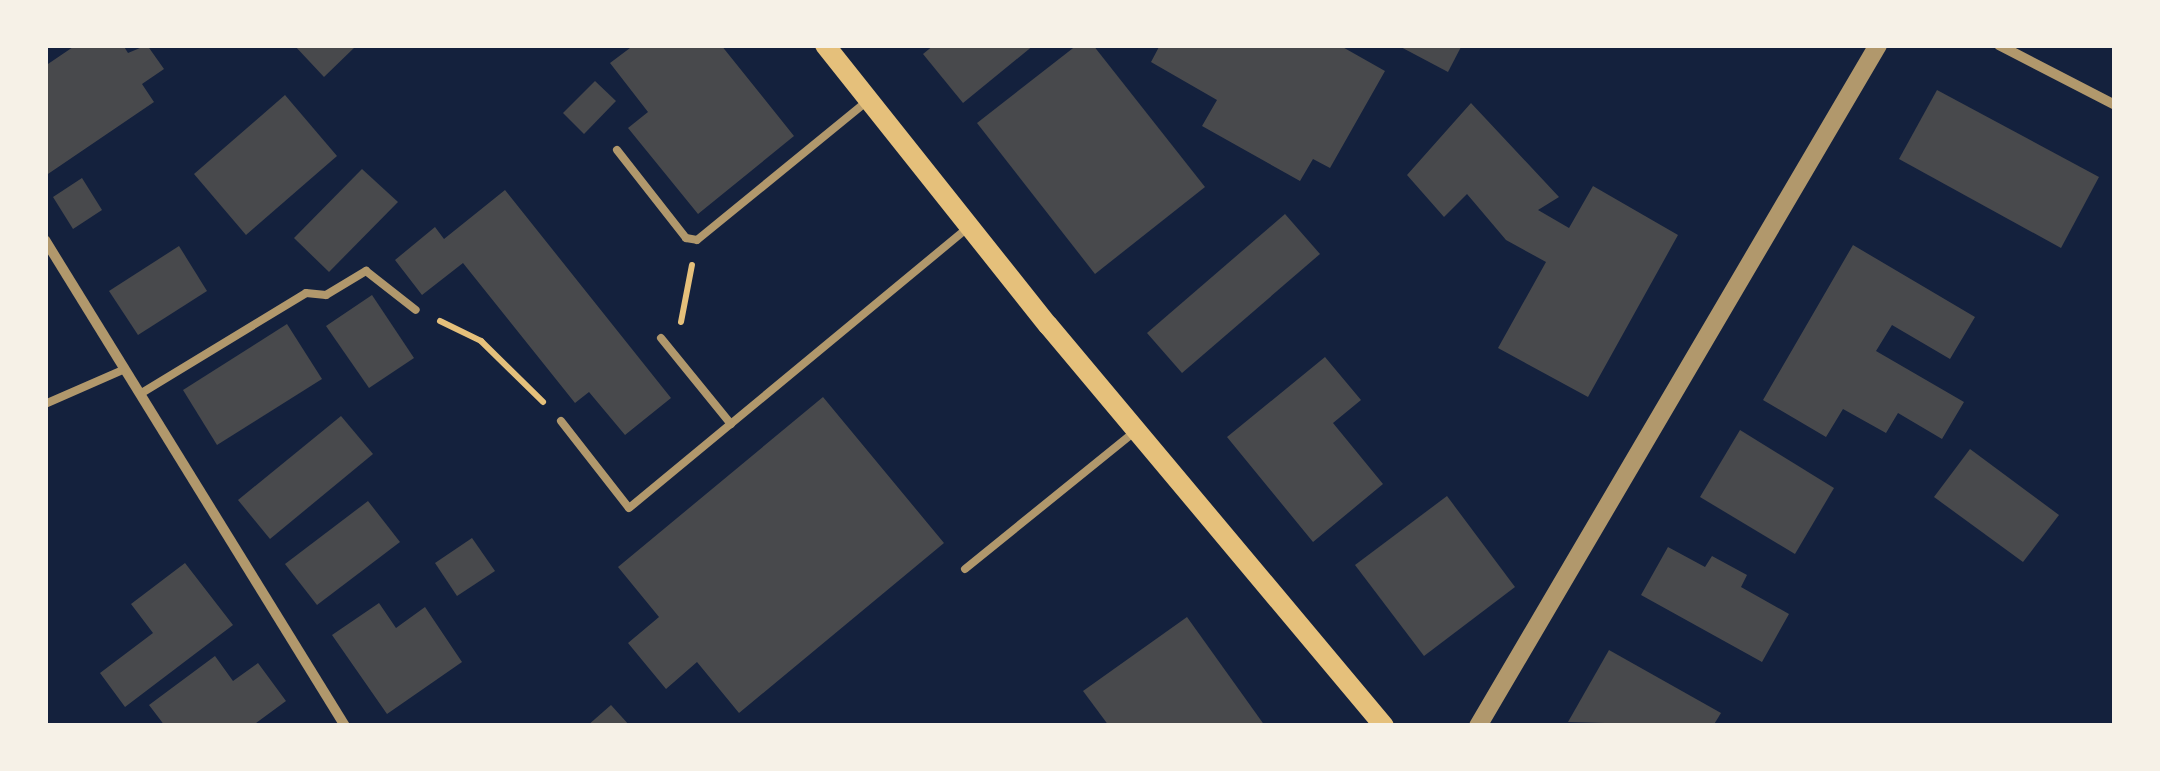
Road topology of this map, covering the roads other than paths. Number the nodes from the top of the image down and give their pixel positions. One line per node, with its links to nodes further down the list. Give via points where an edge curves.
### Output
1 (826, 45): 4 (main road)
2 (1878, 45): 20 (street)
3 (1999, 45): 5 (street)
4 (869, 99): 6 (lane, via 697,240 686,238); 7 (main road)
5 (2115, 105)
6 (617, 150)
7 (970, 226): 15 (lane); 16 (main road)
8 (45, 240): 11 (street)
9 (416, 310): 12 (lane, via 366,271 326,295 306,293)
10 (661, 338): 15 (lane)
11 (125, 369): 12 (street); 13 (lane)
12 (140, 394): 18 (street)
13 (45, 404)
14 (562, 421): 15 (lane, via 629,508)
15 (731, 424)
16 (1137, 430): 17 (lane); 19 (main road)
17 (964, 570)
18 (345, 726)
19 (1384, 726)
20 (1478, 726)

